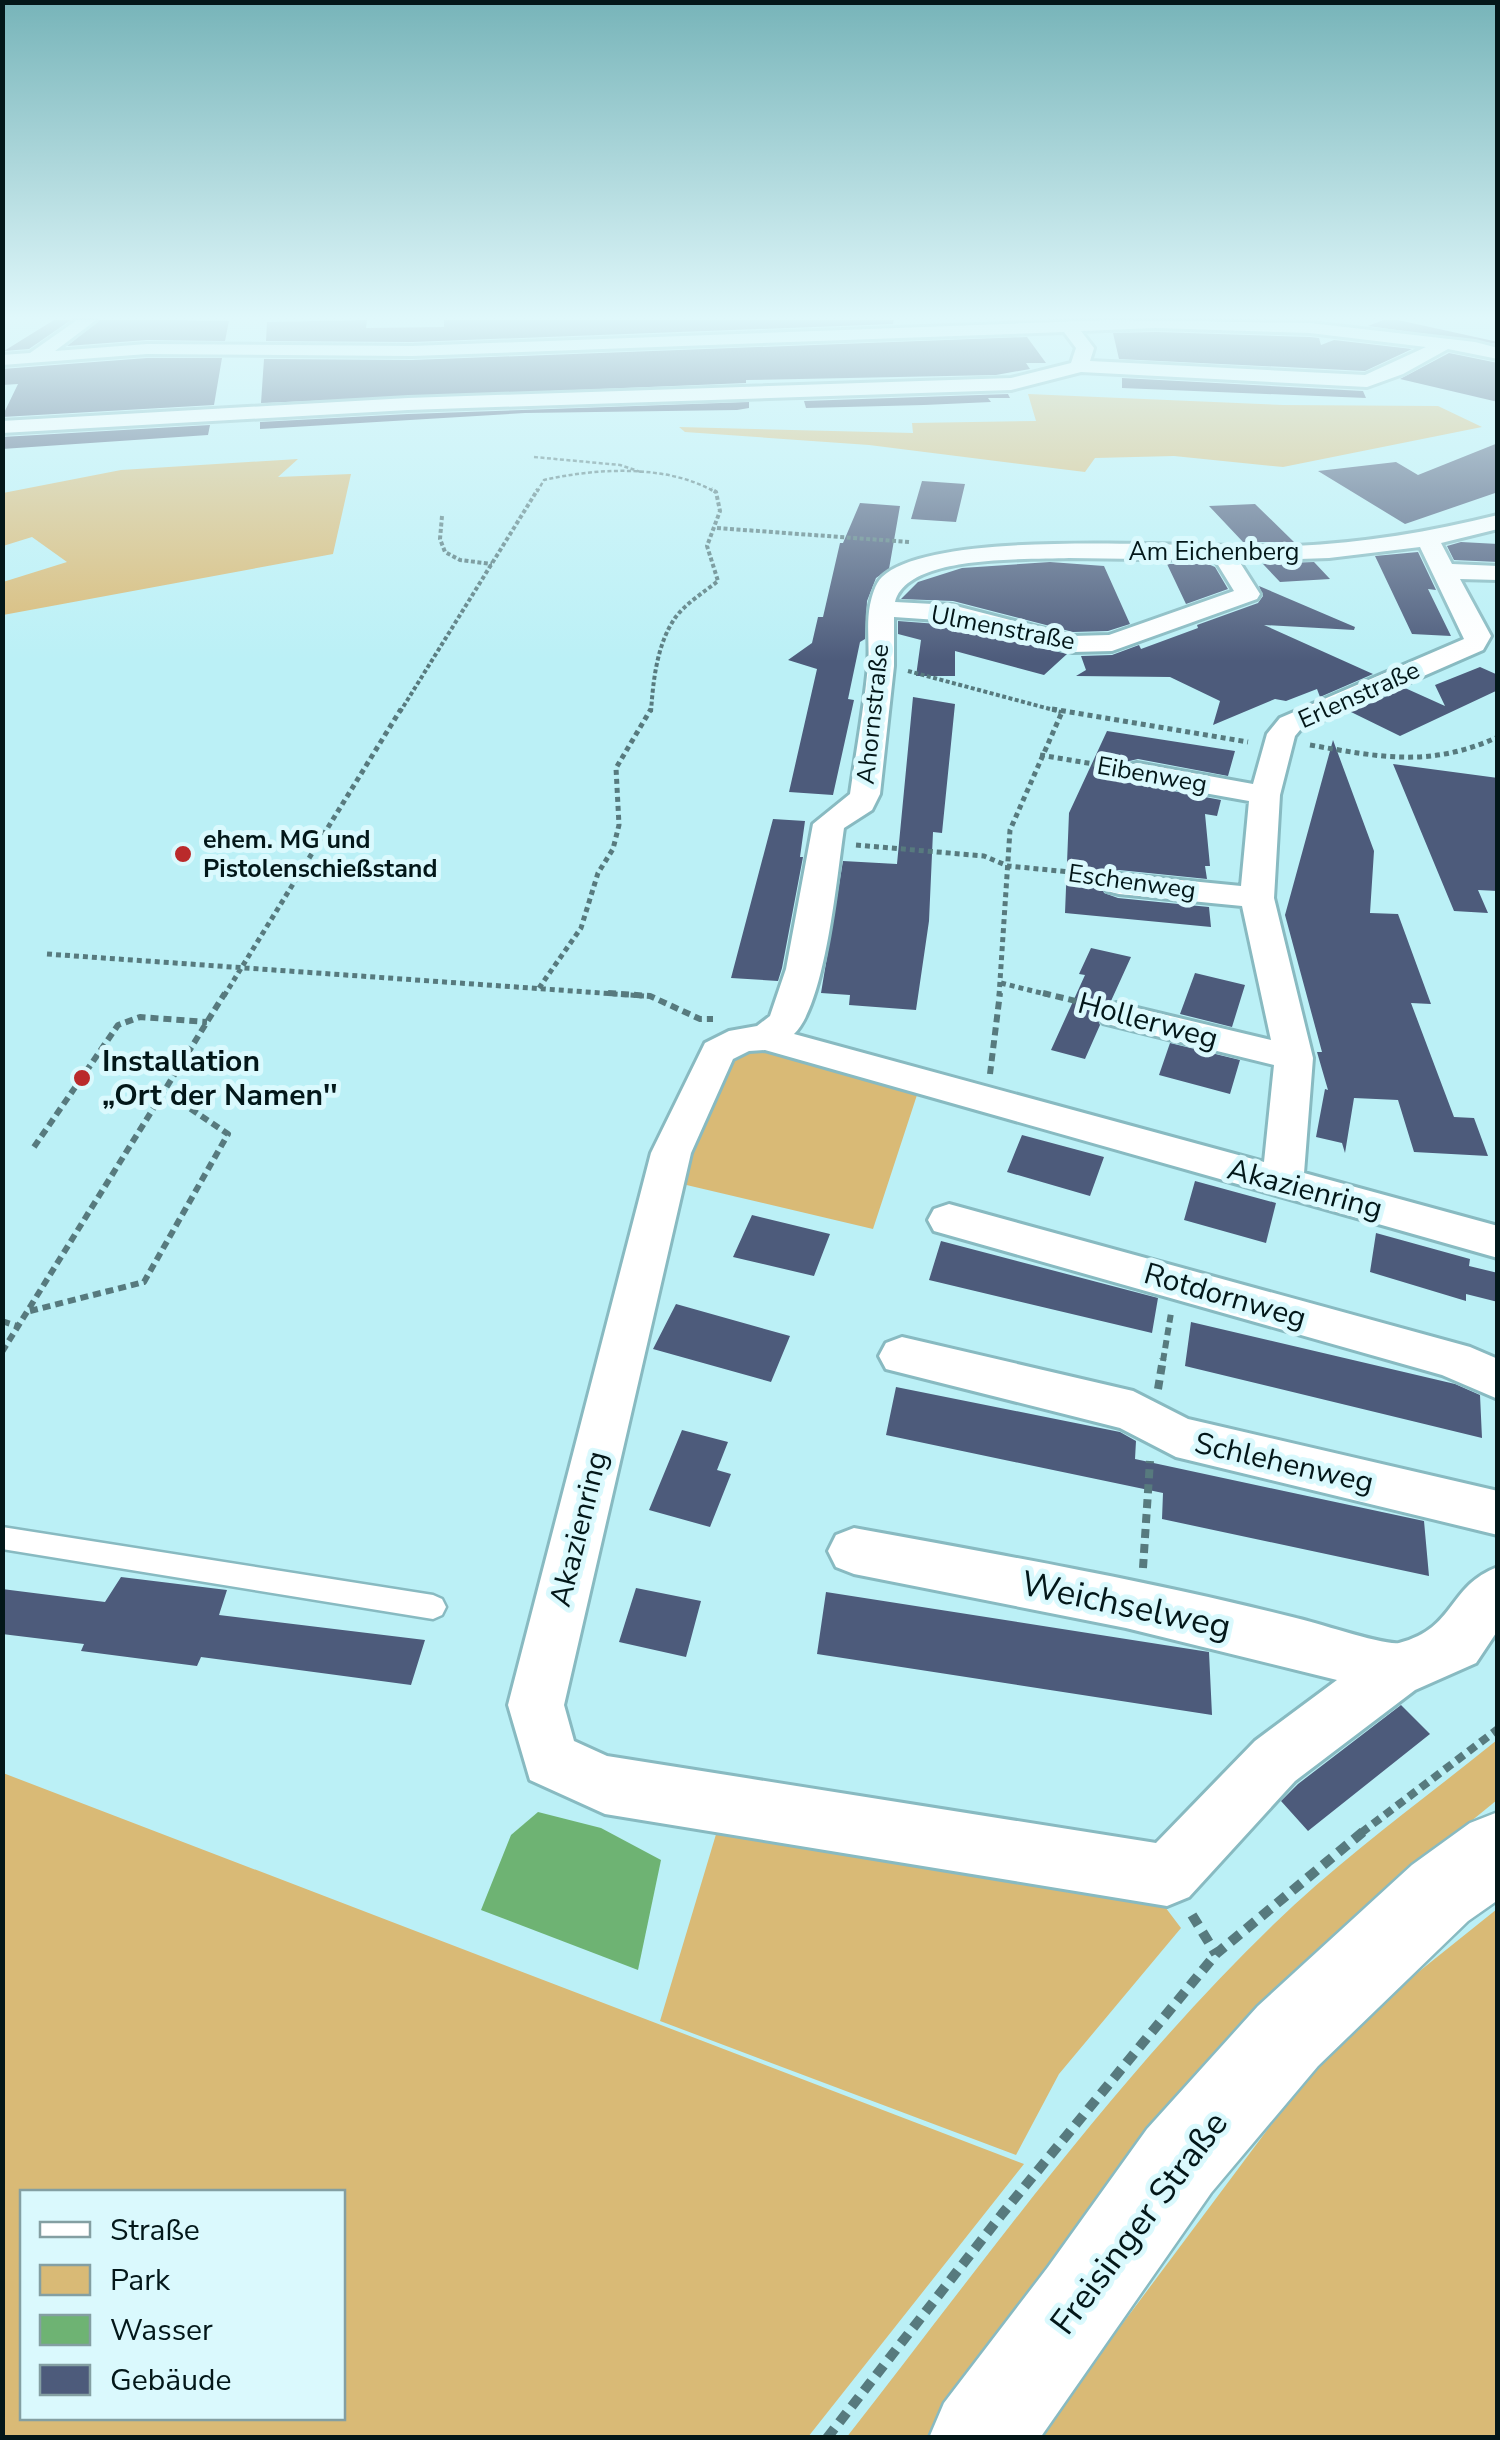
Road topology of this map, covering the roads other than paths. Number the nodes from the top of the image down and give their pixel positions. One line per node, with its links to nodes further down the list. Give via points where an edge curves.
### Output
1 (1498, 522): 2 (street, Am Eichenberg)
2 (1426, 539): 3 (street, Am Eichenberg); 5 (street, Erlenstraße)
3 (1223, 555): 4 (street, Am Eichenberg, via 974,554); 7 (street, Ulmenstraße, via 1248,594 1112,643 1073,644 952,613)
4 (928, 562): 7 (street, Ahornstraße, via 890,582)
5 (1444, 570): 6 (street); 8 (street, Erlenstraße)
6 (1498, 573)
7 (884, 609): 14 (street, Ahornstraße, via 865,794 830,824 804,969 786,1021)
8 (1486, 645): 10 (street, Erlenstraße, via 1290,724)
9 (1137, 772): 10 (street, Eibenweg)
10 (1265, 794): 12 (street, Erlenstraße)
11 (1119, 884): 12 (street, Eschenweg)
12 (1256, 898): 15 (street, Erlenstraße)
13 (1116, 1015): 15 (street, Hollerweg)
14 (766, 1038): 16 (street, Akazienring); 26 (street, Akazienring, via 742,1038 718,1052 672,1152 536,1706 550,1760 605,1785 1167,1875 1276,1760)
15 (1294, 1058): 16 (street, Erlenstraße)
16 (1282, 1184): 18 (street, Akazienring)
17 (949, 1220): 20 (street, Rotdornweg, via 1454,1360)
18 (1498, 1242)
19 (902, 1356): 21 (street, Schlehenweg, via 1133,1412 1176,1437)
20 (1498, 1380)
21 (1498, 1514)
22 (2, 1538): 25 (lane)
23 (854, 1551): 26 (street, Weichselweg, via 1140,1606)
24 (1498, 1592): 26 (street, Akazienring, via 1457,1645)
25 (433, 1607)
26 (1395, 1670)
27 (1468, 1872): 28 (main road, Freisinger Straße, via 1288,2036 1178,2161)
28 (979, 2438)

